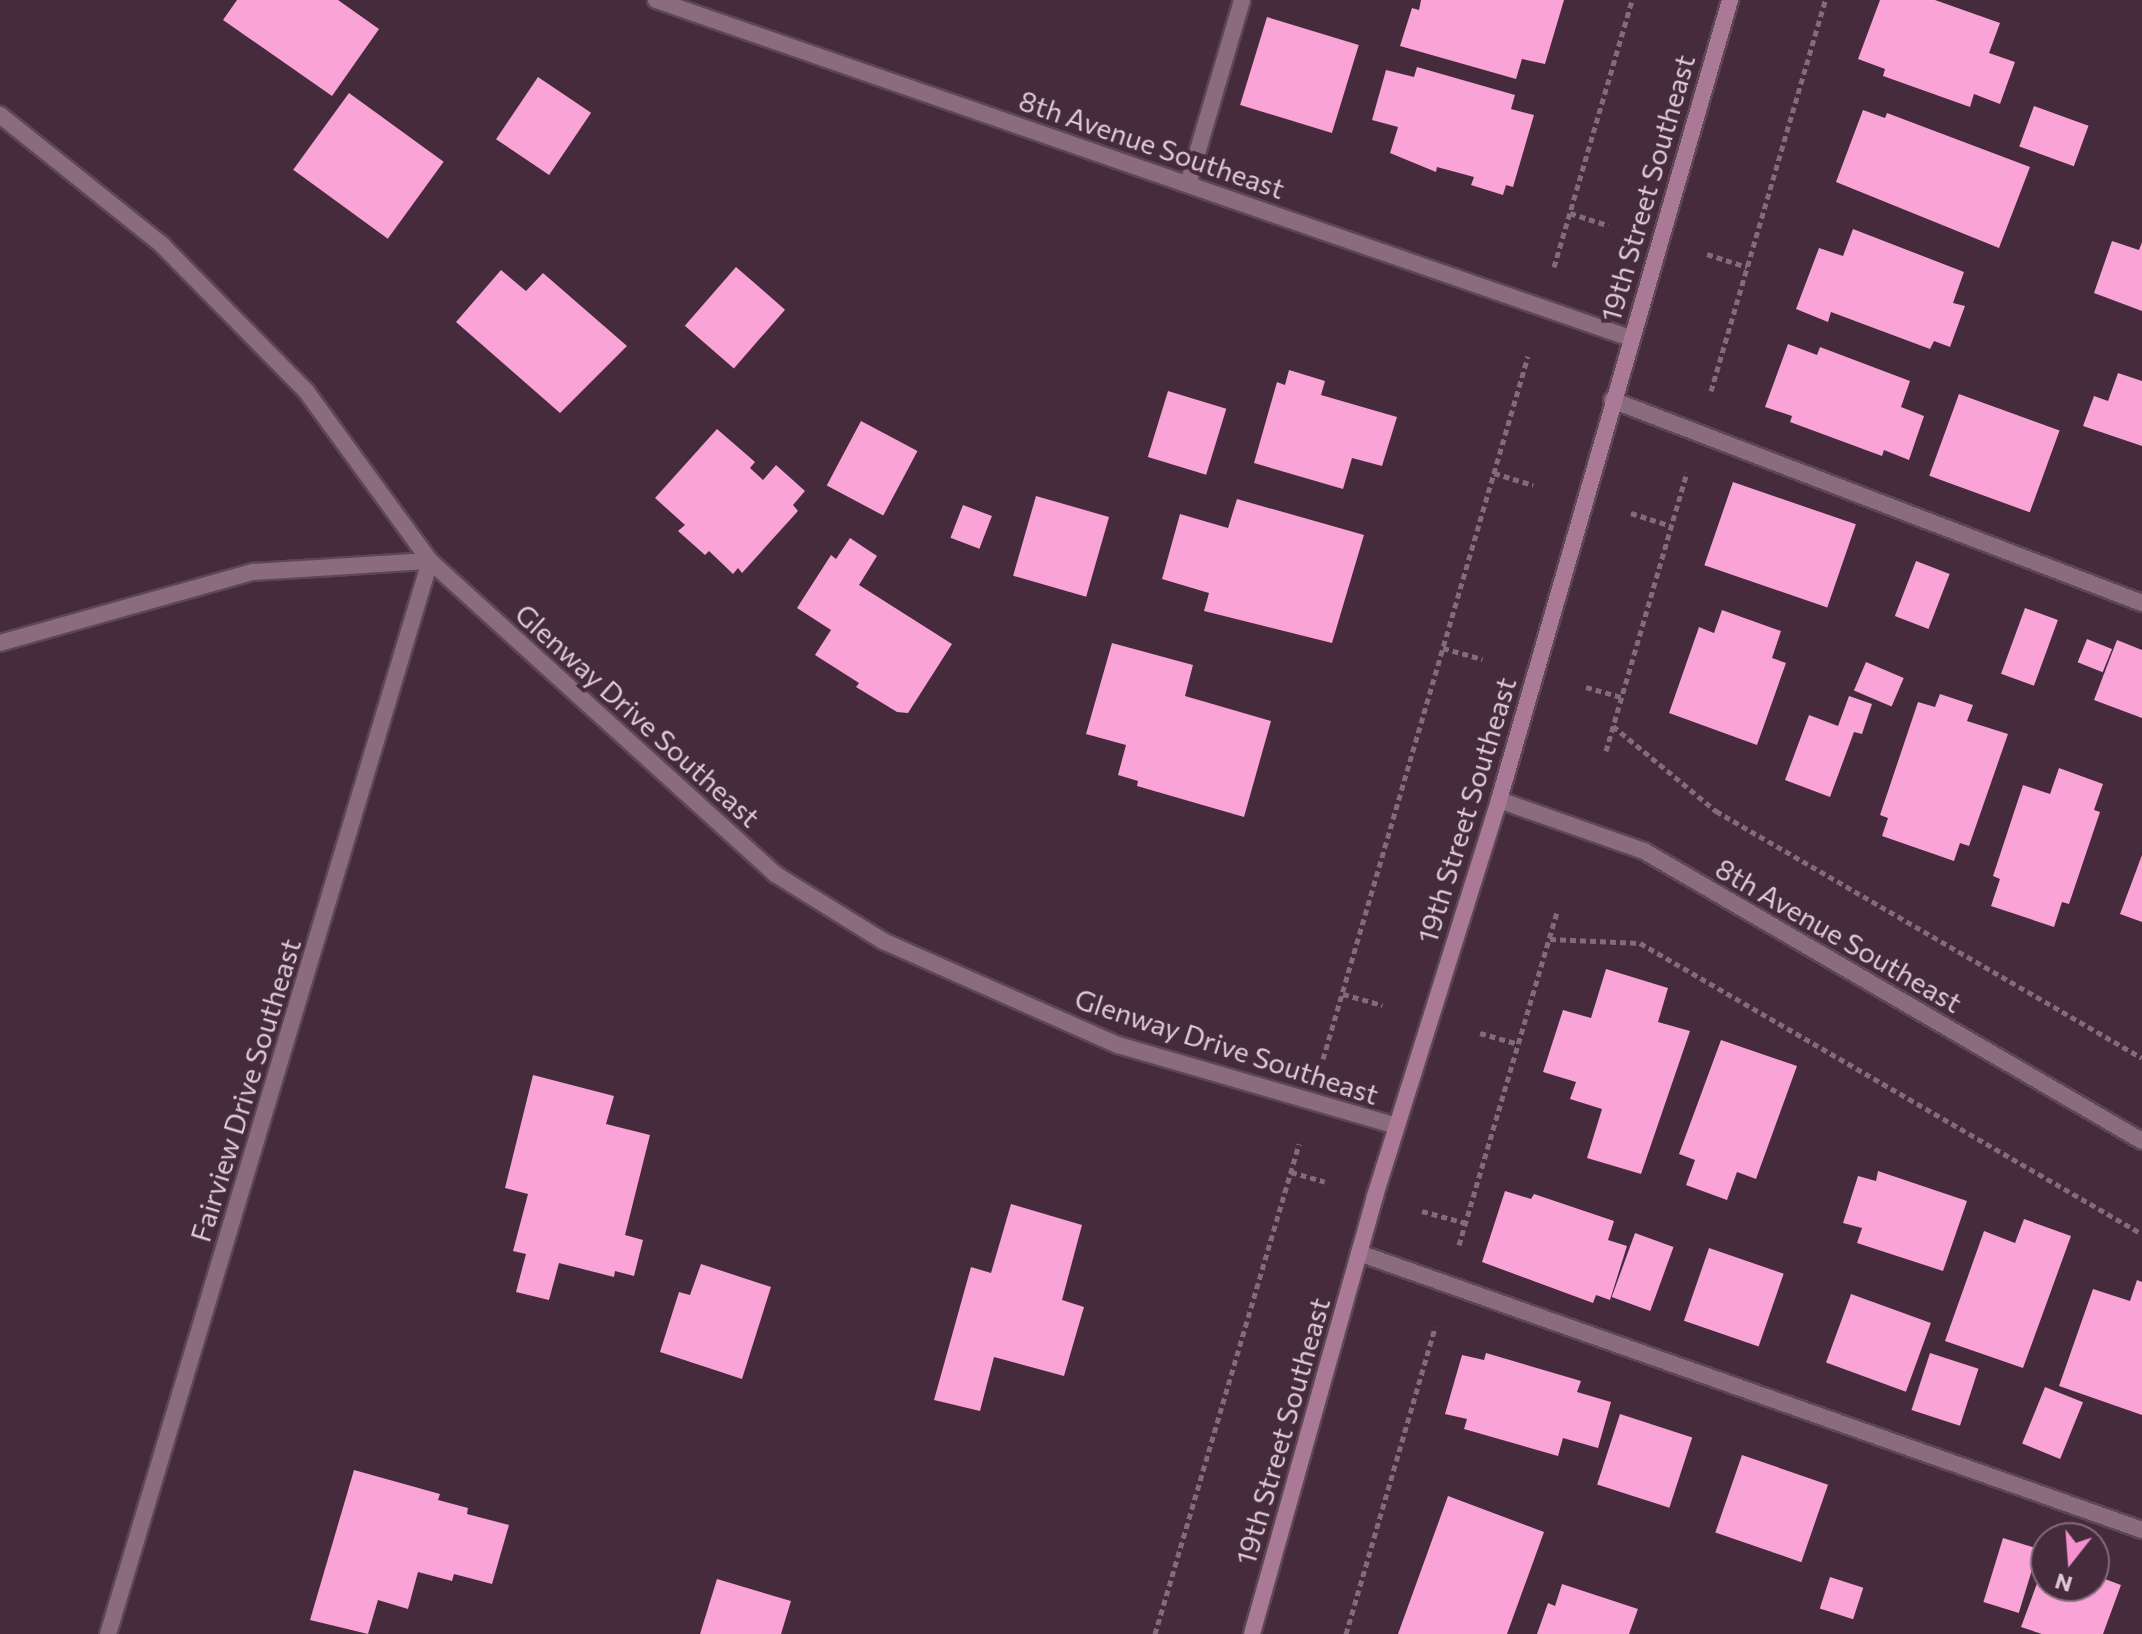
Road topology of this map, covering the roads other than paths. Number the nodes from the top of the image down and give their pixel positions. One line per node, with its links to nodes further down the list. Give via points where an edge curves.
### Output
1 (656, 0): 5 (street, 8th Avenue Southeast)
2 (1242, 0): 5 (street)
3 (1730, 0): 6 (main road, 19th Street Southeast)
4 (0, 115): 8 (street, Glenway Drive Southeast, via 162,245 306,391)
5 (1188, 184): 6 (street, 8th Avenue Southeast)
6 (1630, 338): 7 (main road, 19th Street Southeast)
7 (1612, 400): 9 (street); 11 (main road, 19th Street Southeast)
8 (430, 561): 10 (street, via 253,572); 12 (street, Glenway Drive Southeast, via 775,874 883,941 1118,1045); 16 (street, Fairview Drive Southeast)
9 (2142, 603)
10 (0, 643)
11 (1499, 800): 12 (main road, 19th Street Southeast); 13 (street, 8th Avenue Southeast, via 1644,851)
12 (1396, 1126): 14 (main road, 19th Street Southeast)
13 (2142, 1141)
14 (1359, 1253): 15 (street); 17 (main road, 19th Street Southeast)
15 (2142, 1530)
16 (108, 1634)
17 (1252, 1634)

